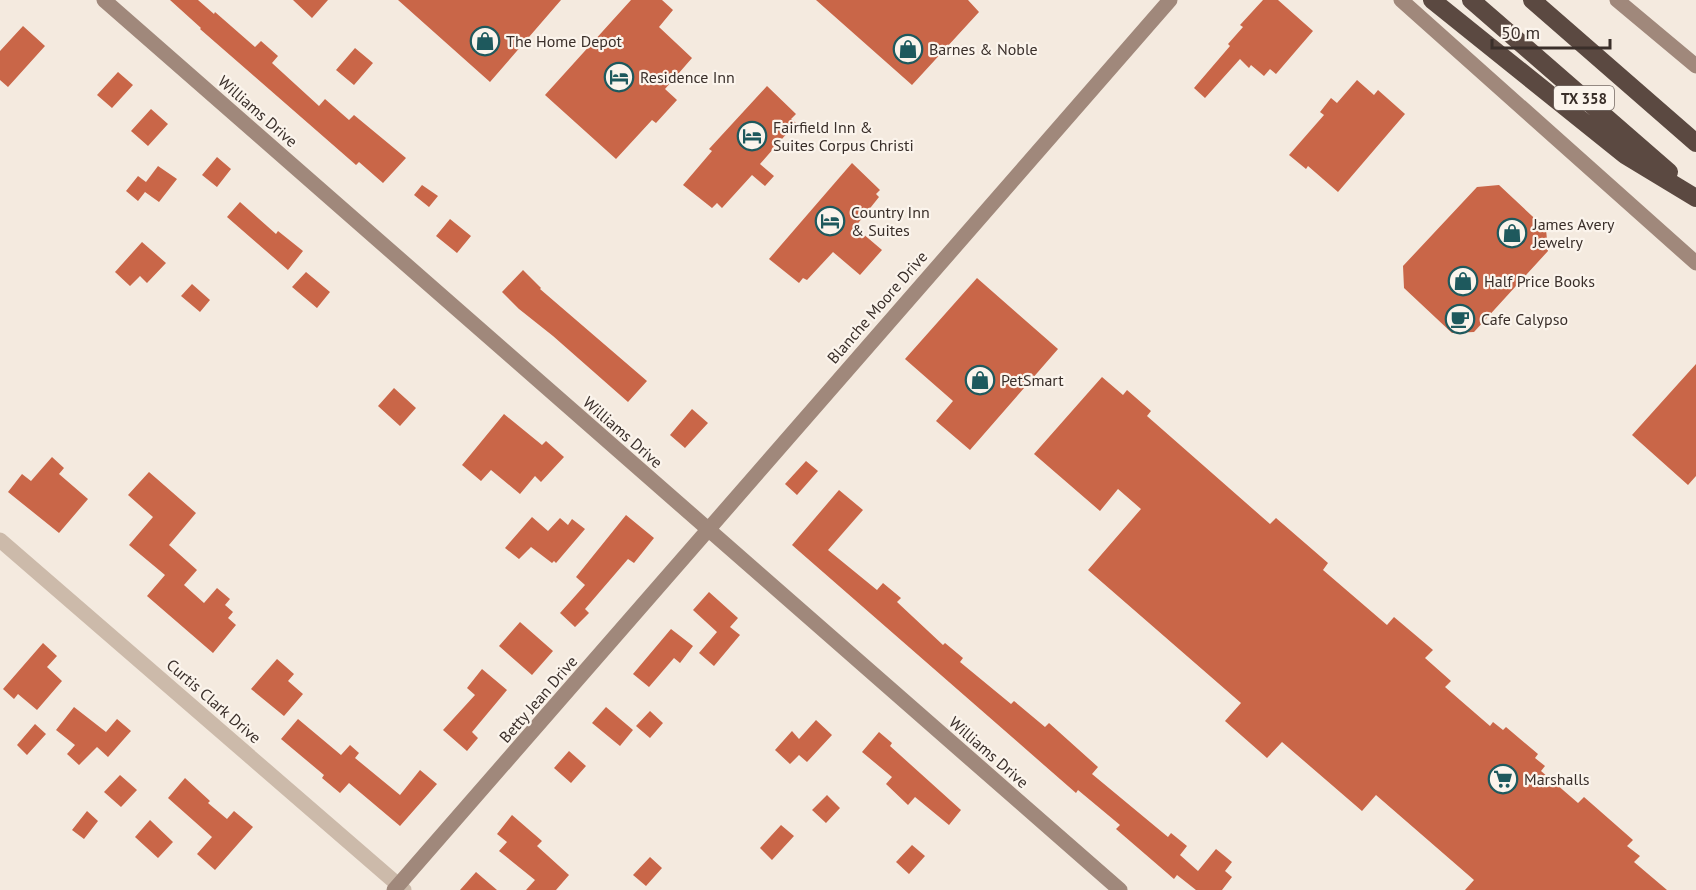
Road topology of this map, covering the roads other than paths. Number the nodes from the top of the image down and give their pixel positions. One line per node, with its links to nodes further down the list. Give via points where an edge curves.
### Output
1 (104, 0): 12 (street, Williams Drive)
2 (1170, 0): 12 (street, Blanche Moore Drive)
3 (1401, 0): 11 (street)
4 (1431, 0): 10 (highway, via 1625,155)
5 (1472, 0): 10 (highway, TX 358)
6 (1532, 0): 9 (highway, TX 358)
7 (1617, 0): 8 (street)
8 (1696, 66)
9 (1696, 143)
10 (1696, 196)
11 (1696, 263)
12 (708, 531): 14 (street, Betty Jean Drive); 15 (street, Williams Drive)
13 (0, 540): 14 (street, Curtis Clark Drive)
14 (399, 888)
15 (1120, 890)

